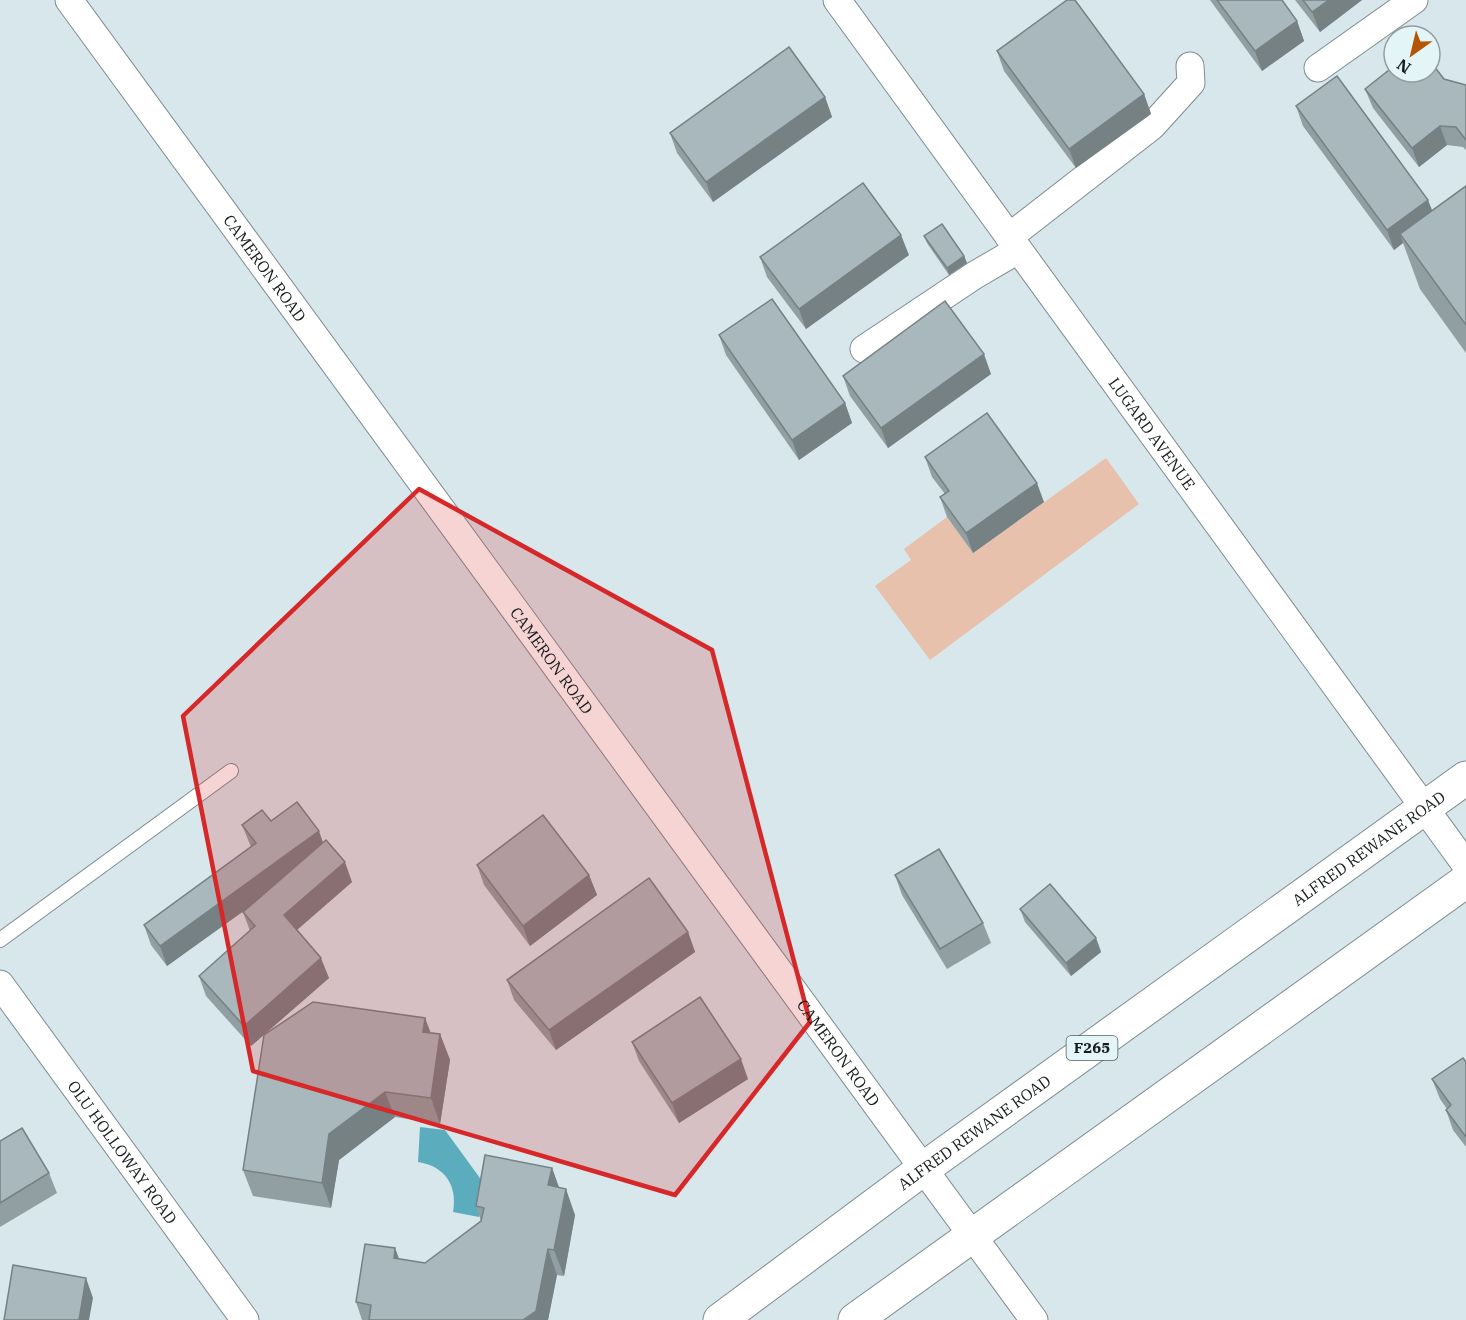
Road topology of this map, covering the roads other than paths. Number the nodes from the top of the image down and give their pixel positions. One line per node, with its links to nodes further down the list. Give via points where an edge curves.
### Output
1 (69, 0): 15 (street, CAMERON ROAD)
2 (837, 0): 6 (street, LUGARD AVENUE)
3 (1414, 0): 5 (street)
4 (1190, 66): 6 (street, via 1191,83 1152,126)
5 (1318, 68)
6 (1013, 244): 7 (street, via 975,275); 10 (street, LUGARD AVENUE)
7 (864, 349)
8 (231, 771): 13 (lane)
9 (1466, 778): 10 (main road, ALFRED REWANE ROAD / F265)
10 (1424, 809): 11 (street, LUGARD AVENUE); 15 (main road, ALFRED REWANE ROAD / F265)
11 (1466, 865)
12 (1466, 881): 16 (main road)
13 (0, 940)
14 (0, 984): 17 (street, OLU HOLLOWAY ROAD)
15 (923, 1169): 16 (street, CAMERON ROAD); 18 (main road, ALFRED REWANE ROAD / F265)
16 (974, 1235): 19 (main road); 20 (street, CAMERON ROAD)
17 (245, 1320)
18 (720, 1320)
19 (855, 1320)
20 (1034, 1320)

